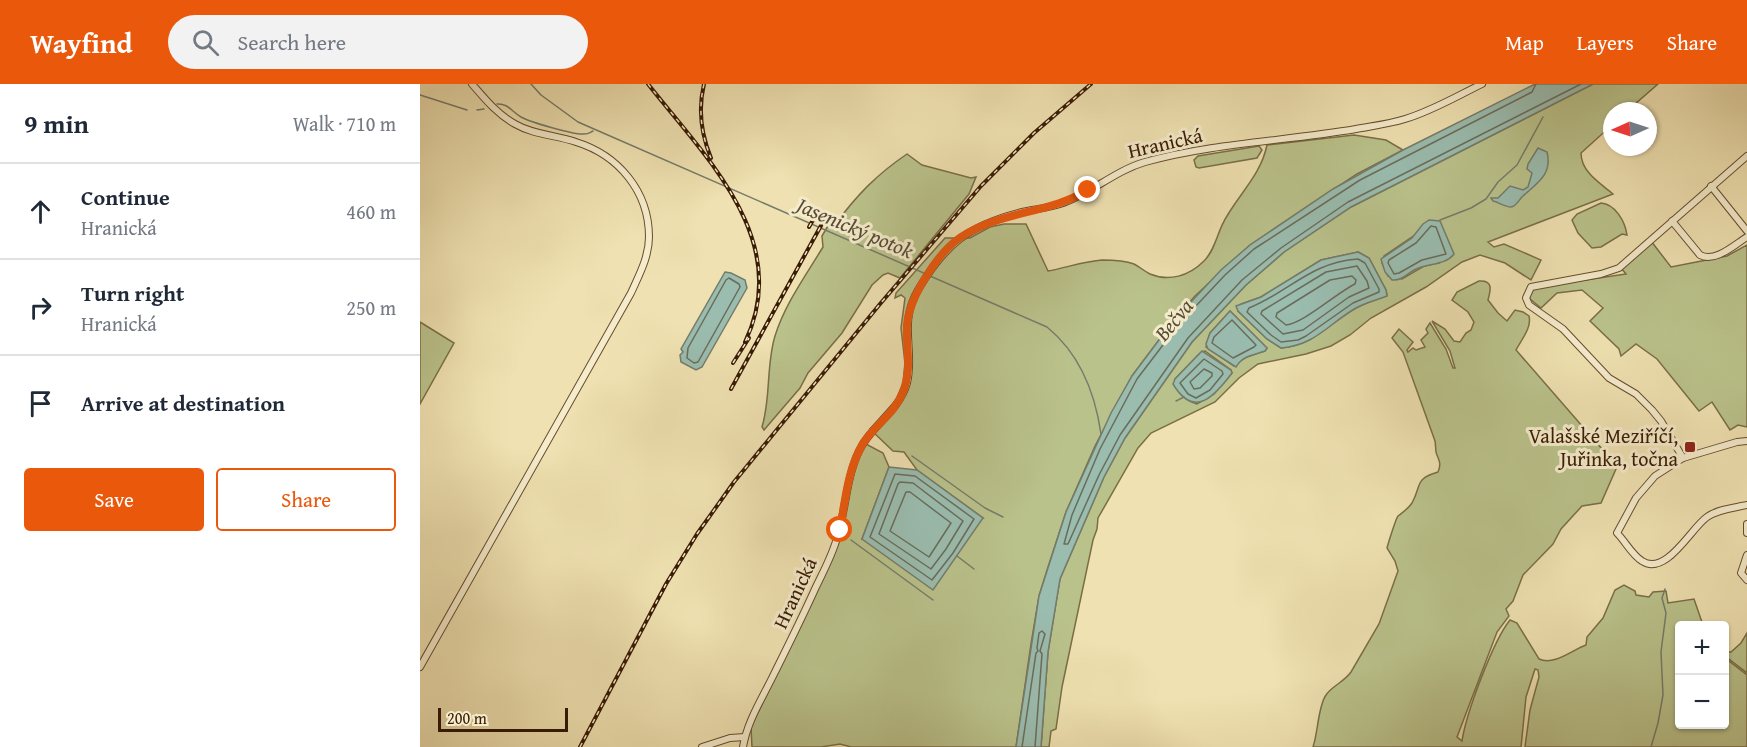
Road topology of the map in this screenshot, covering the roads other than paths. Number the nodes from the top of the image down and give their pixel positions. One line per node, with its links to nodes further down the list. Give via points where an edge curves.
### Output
1 (472, 84): 15 (street, via 490,107 516,125 607,155 640,193 649,238 631,293)
2 (1482, 84): 16 (street, Hranická, via 1405,119 1221,147 1133,166 1066,202 1010,215 969,232 948,248 913,300 904,391 896,407 859,450 833,551)
3 (1747, 156): 4 (street)
4 (1711, 186): 5 (street); 6 (street)
5 (1672, 221): 7 (street, via 1705,258); 9 (street, via 1619,268 1531,287 1526,298 1529,305 1563,329 1609,378 1636,394 1652,410)
6 (1747, 231)
7 (1747, 237)
8 (1747, 441): 9 (street)
9 (1683, 458): 10 (street, via 1655,476 1636,498 1617,533 1641,561 1656,563 1670,557 1707,517)
10 (1747, 505)
11 (1747, 524): 12 (street)
12 (1747, 533)
13 (1747, 555): 14 (street, via 1741,573)
14 (1747, 580)
15 (420, 667)
16 (745, 737): 17 (street); 18 (street, Hranická)
17 (702, 747)
18 (743, 747)

